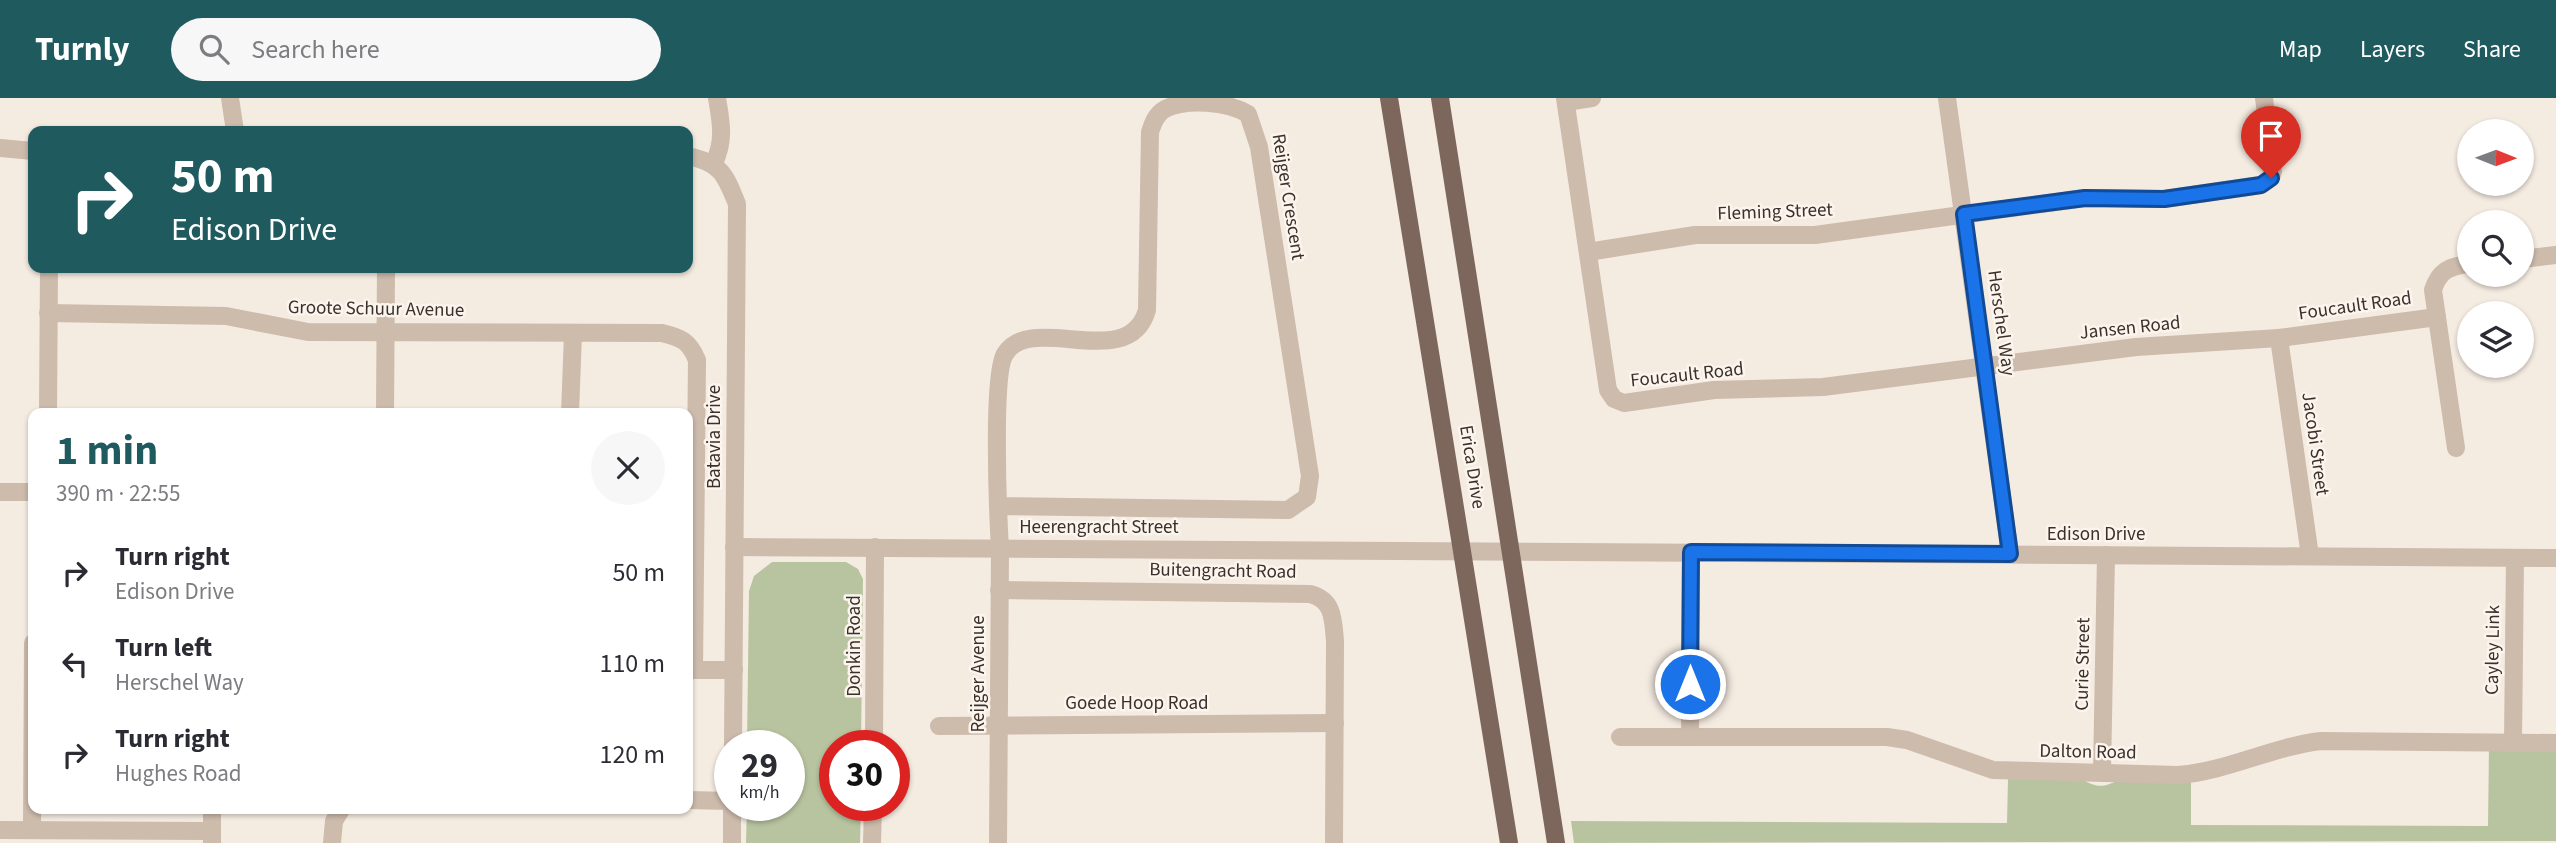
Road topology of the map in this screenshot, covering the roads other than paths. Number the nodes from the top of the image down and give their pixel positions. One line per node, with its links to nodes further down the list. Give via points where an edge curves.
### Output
1 (230, 98): 9 (street)
2 (717, 98): 13 (street, via 723,134)
3 (1389, 98): 38 (main road, Erica Drive)
4 (1440, 98): 39 (main road, Erica Drive)
5 (1592, 98): 8 (street)
6 (1947, 98): 14 (street, Herschel Way)
7 (2264, 98): 14 (street, Fleming Street, via 2273,170 2261,185 2164,199 2085,198)
8 (1565, 100): 15 (street, Foucault Road)
9 (234, 126)
10 (0, 148): 11 (street)
11 (28, 150)
12 (693, 157): 13 (street)
13 (714, 163): 35 (street, Batavia Drive, via 728,180 737,204)
14 (1964, 214): 15 (street, Fleming Street, via 1815,235 1695,235); 27 (street, Herschel Way)
15 (1588, 252): 27 (street, Foucault Road, via 1608,390 1619,401 1714,390 1823,387)
16 (2556, 255): 17 (street)
17 (2534, 258)
18 (2457, 267): 22 (street, via 2437,277 2433,290)
19 (49, 273): 21 (street)
20 (386, 273): 23 (street)
21 (48, 313): 23 (street, Groote Schuur Avenue, via 226,316 287,330); 28 (street)
22 (2437, 317): 26 (street, Foucault Road); 31 (street)
23 (386, 330): 25 (street, Groote Schuur Avenue); 29 (street)
24 (662, 333): 25 (street, Groote Schuur Avenue); 46 (street, Batavia Drive, via 691,345 697,360)
25 (572, 334): 30 (street)
26 (2279, 338): 27 (street, Jansen Road, via 2136,347); 43 (street, Jacobi Street)
27 (1986, 366): 41 (street, Herschel Way)
28 (48, 408)
29 (385, 408)
30 (570, 408)
31 (2456, 448)
32 (0, 492): 33 (street)
33 (28, 492)
34 (998, 506): 34 (street, Reijger Crescent, via 1288,510 1307,497 1310,476 1259,147 1248,114 1222,104 1180,104 1155,118 1150,132 1145,318 1134,332 1117,339 1024,340 1008,350 1000,370); 37 (street, Reijger Avenue)
35 (734, 547): 36 (street, Heerengracht Street); 49 (street, Batavia Drive)
36 (875, 547): 37 (street, Heerengracht Street); 54 (street, Donkin Road)
37 (1000, 548): 38 (street, Heerengracht Street); 47 (street, Reijger Avenue)
38 (1465, 551): 39 (street, Heerengracht Street); 76 (main road, Erica Drive)
39 (1509, 551): 40 (street, Edison Drive); 77 (main road, Erica Drive)
40 (1691, 552): 41 (street, Edison Drive); 56 (street)
41 (2010, 554): 42 (street, Edison Drive)
42 (2106, 555): 43 (street, Edison Drive); 59 (street, Curie Street)
43 (2310, 556): 44 (street, Edison Drive)
44 (2515, 558): 45 (street, Edison Drive); 57 (street, Cayley Link)
45 (2556, 558)
46 (693, 567)
47 (999, 590): 50 (street, Buitengracht Road, via 1317,596 1332,612); 51 (street, Reijger Avenue)
48 (693, 670): 49 (street)
49 (734, 670): 53 (street, Batavia Drive)
50 (1335, 723): 51 (street, Goede Hoop Road); 75 (street, Buitengracht Road)
51 (999, 724): 52 (street, Goede Hoop Road); 74 (street, Reijger Avenue)
52 (939, 726)
53 (733, 730)
54 (874, 730)
55 (1620, 737): 56 (street, Dalton Road)
56 (1690, 737): 59 (street, Dalton Road, via 1887,737 1993,770)
57 (2512, 742): 58 (street, Dalton Road); 59 (street, Dalton Road, via 2320,741 2287,745 2203,773)
58 (2556, 743)
59 (2102, 773)
60 (693, 800): 61 (street)
61 (714, 802)
62 (32, 814): 68 (street)
63 (212, 814): 70 (street)
64 (338, 814): 71 (street)
65 (731, 821): 72 (street)
66 (873, 821): 73 (street)
67 (0, 830): 68 (street)
68 (32, 830): 69 (street)
69 (90, 837): 70 (street)
70 (212, 837)
71 (332, 843)
72 (732, 843)
73 (872, 843)
74 (998, 843)
75 (1334, 843)
76 (1509, 843)
77 (1556, 843)

